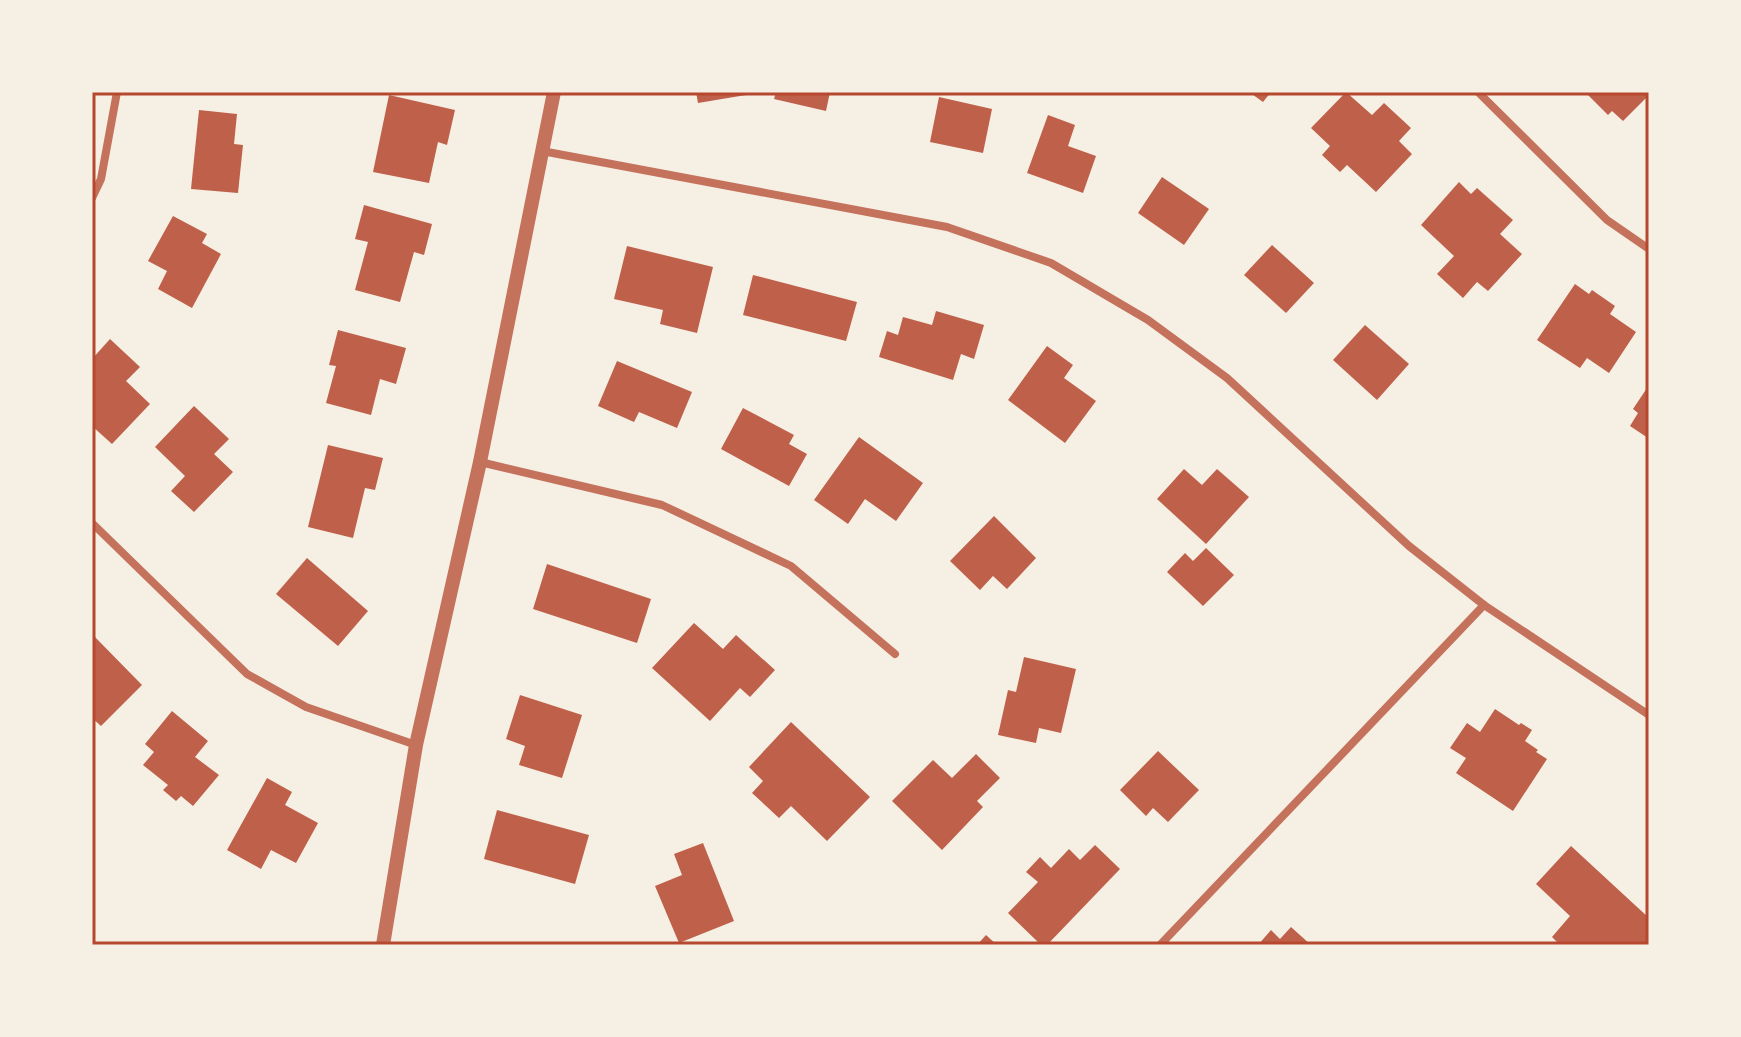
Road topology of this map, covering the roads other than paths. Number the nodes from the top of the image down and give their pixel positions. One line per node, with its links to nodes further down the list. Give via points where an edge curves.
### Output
1 (117, 92): 5 (street, via 101,179)
2 (554, 92): 4 (street)
3 (1478, 92): 6 (street, via 1607,220)
4 (542, 151): 7 (street); 9 (street, via 947,227 1051,263 1148,320 1227,378 1409,546)
5 (92, 198)
6 (1649, 249)
7 (480, 462): 10 (street, via 662,505 791,566); 12 (street)
8 (92, 523): 12 (street, via 247,674 306,707)
9 (1484, 605): 11 (street); 14 (street)
10 (895, 654)
11 (1649, 715)
12 (416, 745): 13 (street)
13 (383, 945)
14 (1160, 945)

